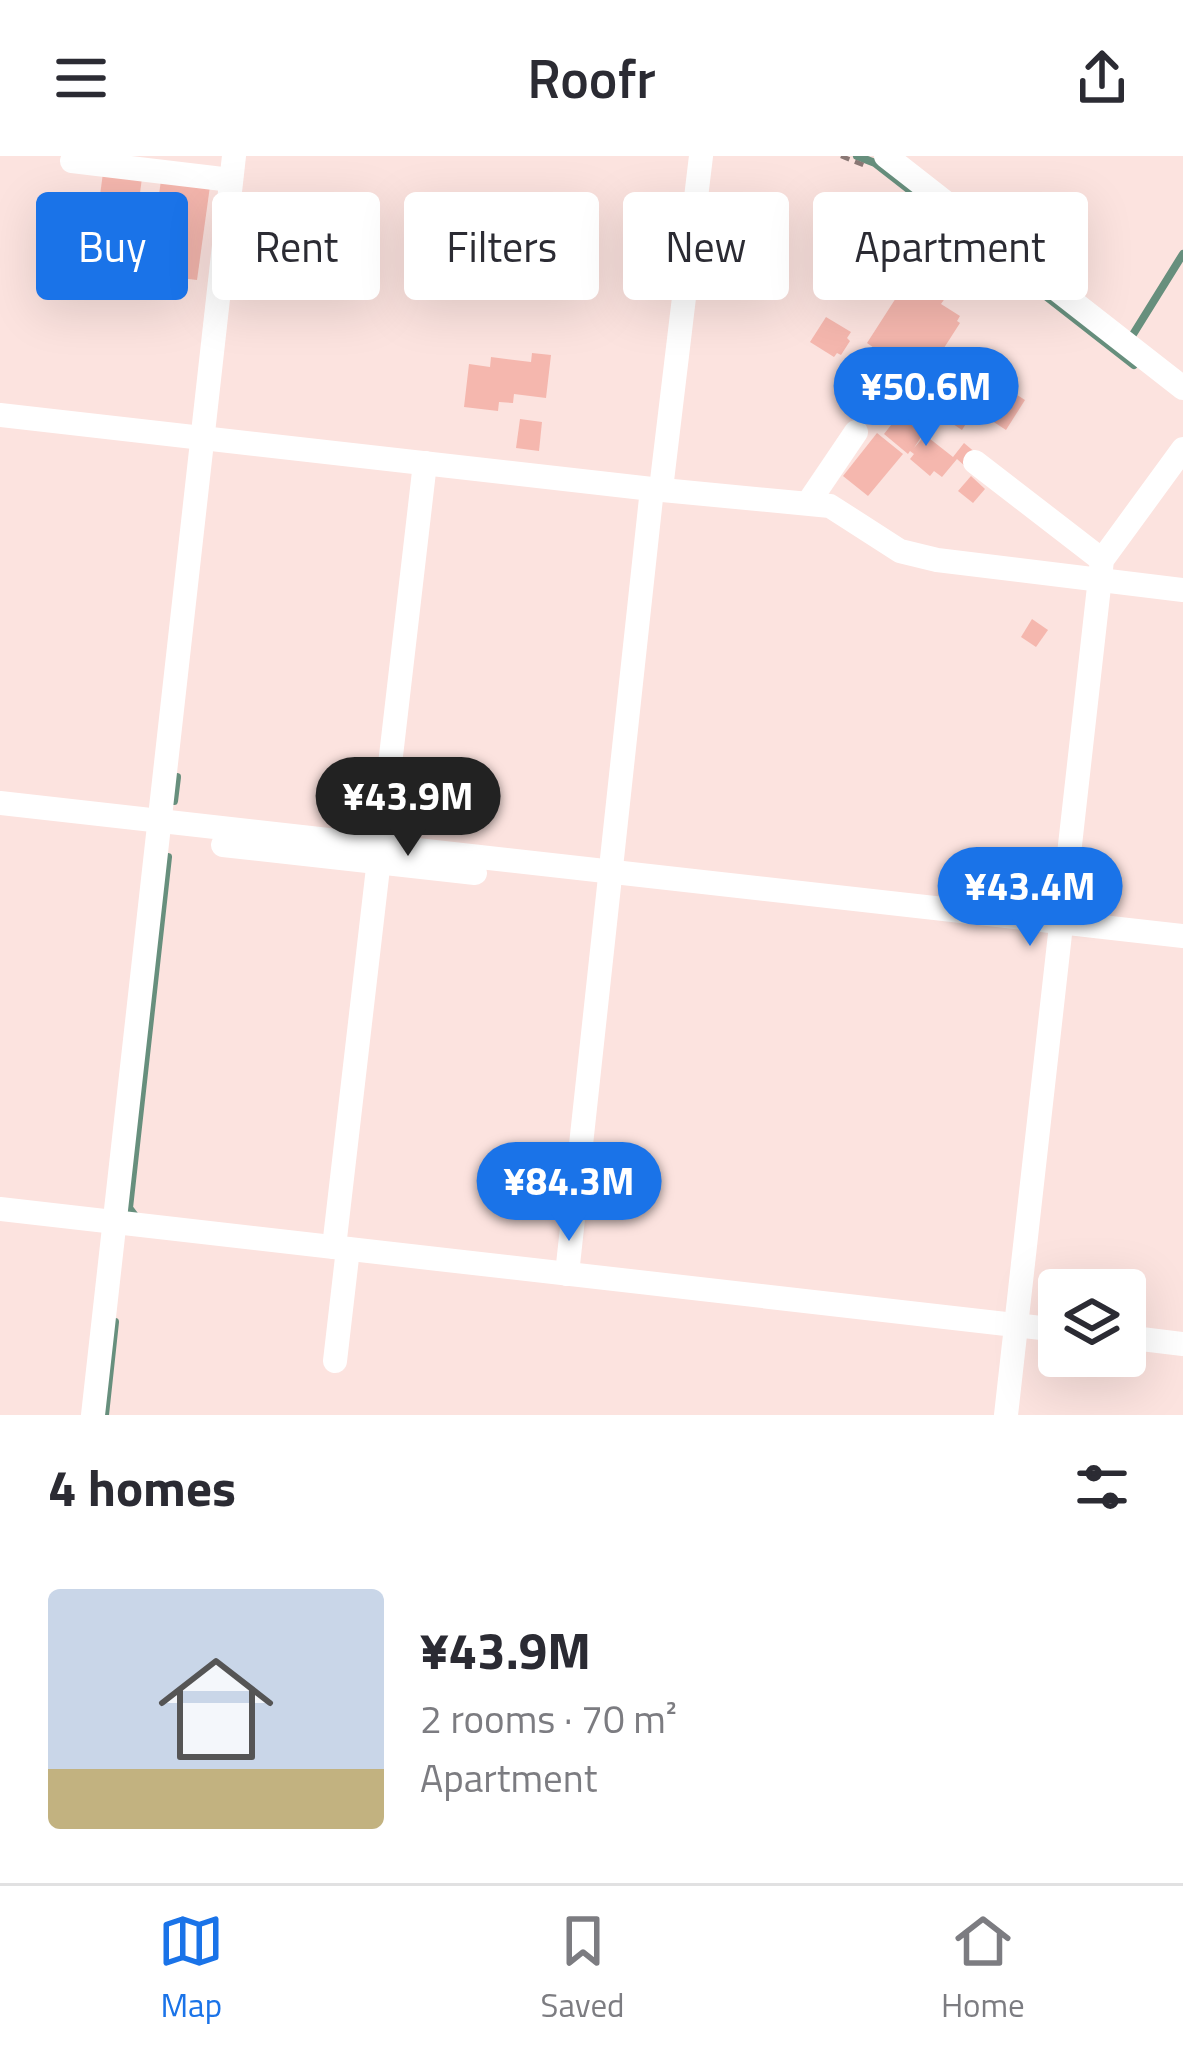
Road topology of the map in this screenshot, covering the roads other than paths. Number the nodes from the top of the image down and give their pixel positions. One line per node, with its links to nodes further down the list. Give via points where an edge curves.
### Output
1 (700, 156): 12 (street)
2 (886, 156): 5 (street)
3 (72, 161): 4 (street)
4 (232, 168): 8 (street)
5 (1183, 388)
6 (0, 415): 8 (street)
7 (856, 432): 13 (street)
8 (204, 439): 11 (street); 18 (street)
9 (1183, 448): 14 (street)
10 (974, 462): 14 (street)
11 (425, 464): 12 (street); 19 (street)
12 (656, 489): 13 (street); 20 (street)
13 (808, 503): 14 (street, via 830,506 900,551 937,560)
14 (1101, 570): 15 (street); 21 (street)
15 (1183, 590)
16 (0, 803): 18 (street)
17 (0, 819): 18 (street)
18 (160, 829): 19 (street); 25 (street)
19 (378, 854): 20 (street); 26 (street)
20 (608, 880): 21 (street); 27 (street)
21 (1062, 931): 22 (street); 23 (street); 28 (street)
22 (1183, 936)
23 (1183, 953)
24 (0, 1209): 25 (street)
25 (115, 1222): 26 (street); 33 (street)
26 (340, 1248): 27 (street); 32 (street)
27 (567, 1274): 28 (street)
28 (1016, 1325): 29 (street); 34 (street)
29 (1038, 1328)
30 (1146, 1340): 31 (street)
31 (1183, 1344)
32 (335, 1361)
33 (93, 1415)
34 (1006, 1415)

